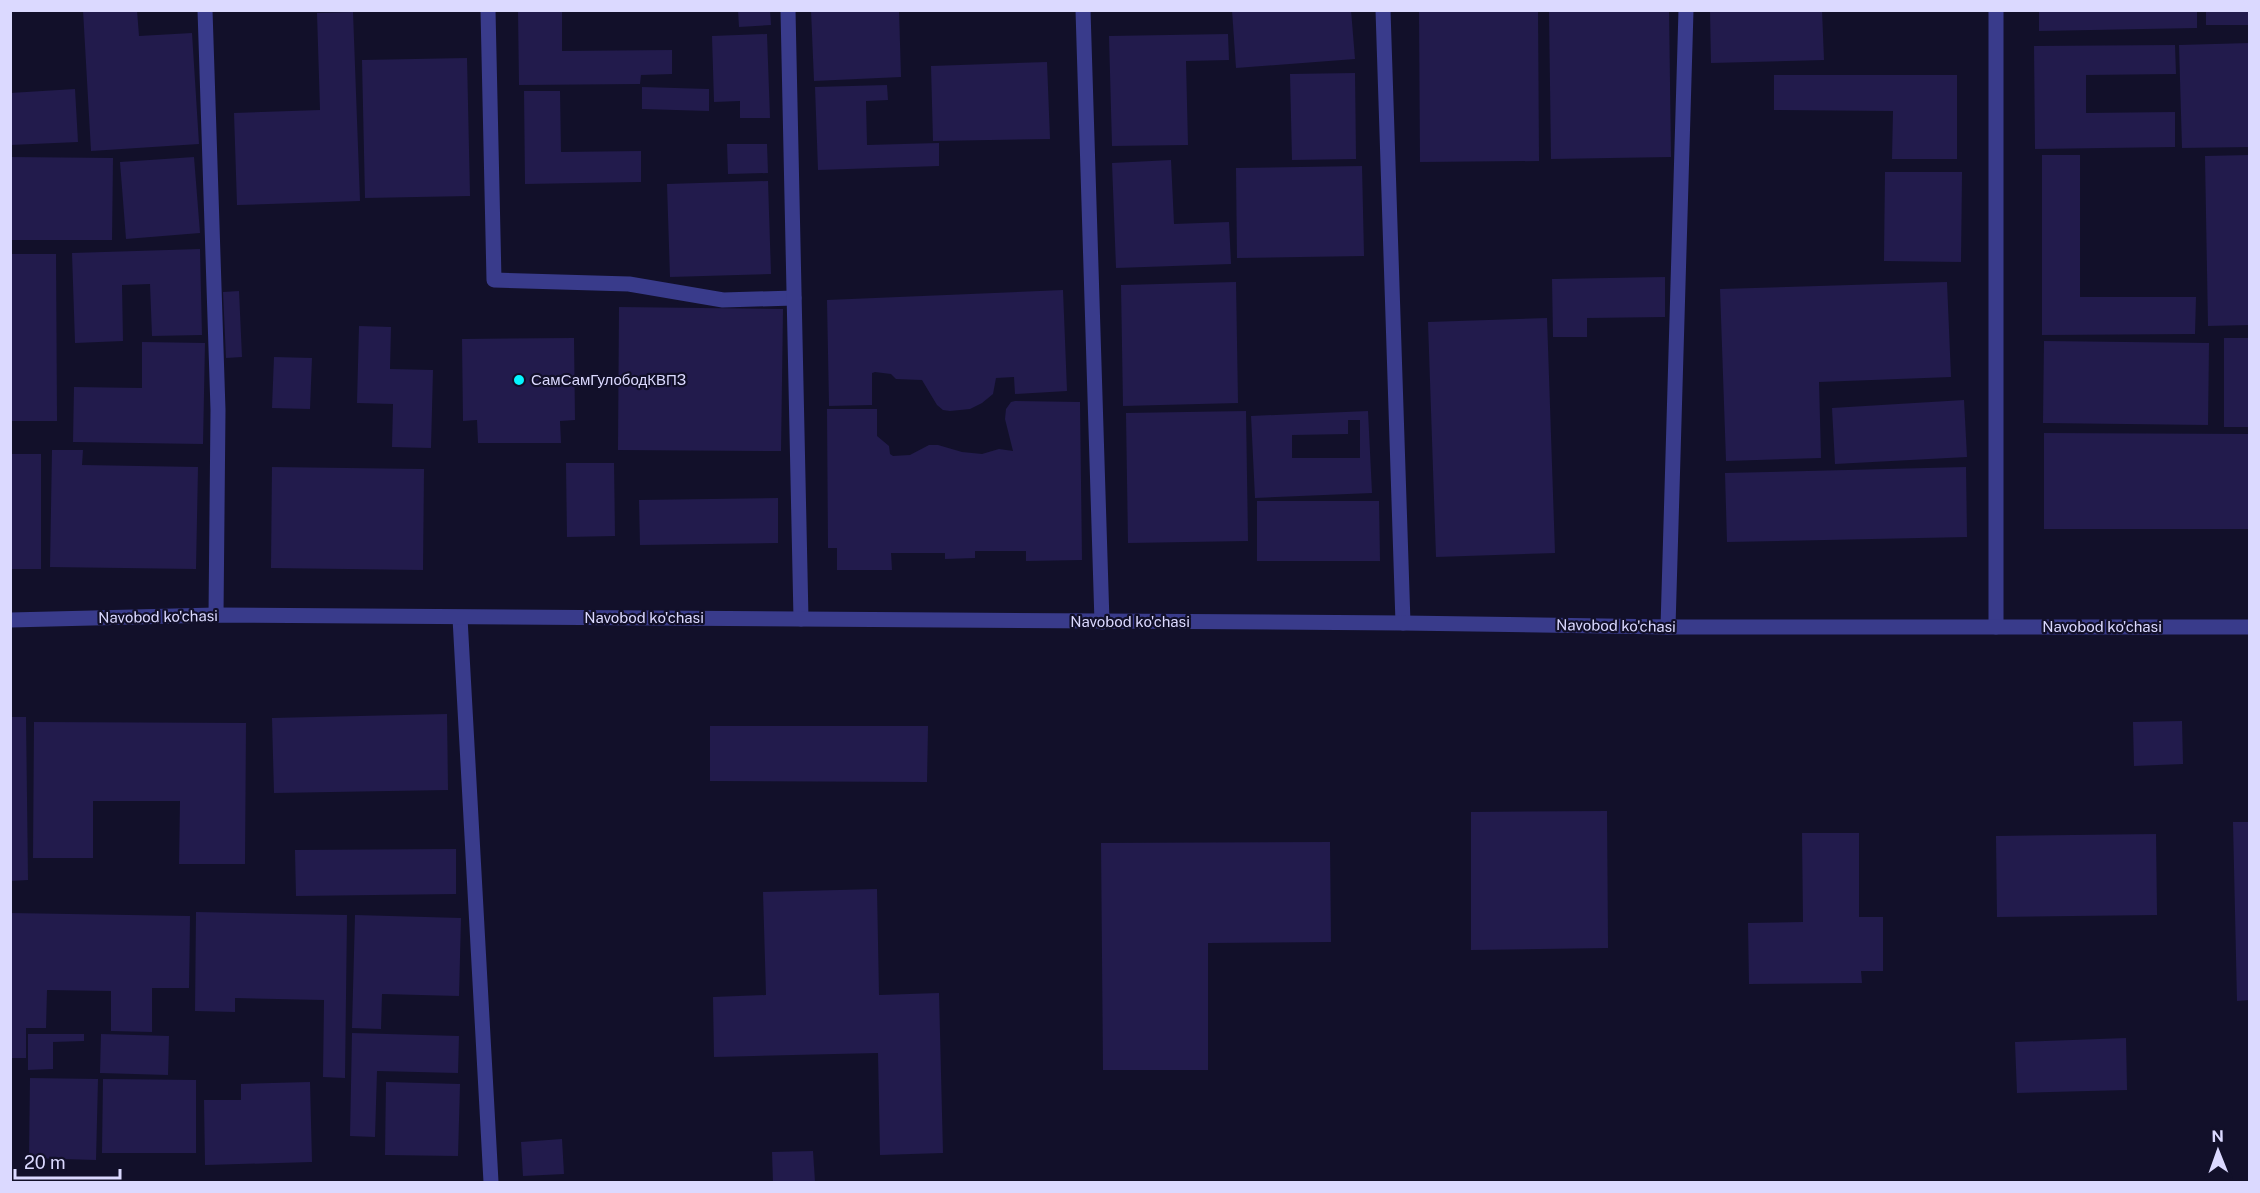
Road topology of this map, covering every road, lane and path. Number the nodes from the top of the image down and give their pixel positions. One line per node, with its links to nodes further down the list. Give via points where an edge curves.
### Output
1 (206, 10): 9 (street, via 218,410)
2 (488, 10): 8 (street, via 494,280 629,284 723,300)
3 (788, 10): 8 (street)
4 (1083, 10): 13 (street)
5 (1383, 10): 14 (street)
6 (1686, 10): 15 (street)
7 (1996, 10): 16 (street)
8 (794, 298): 11 (street)
9 (216, 615): 10 (street, Navobod ko'chasi); 12 (street, Navobod ko'chasi)
10 (460, 618): 11 (street, Navobod ko'chasi); 18 (street)
11 (801, 619): 13 (street, Navobod ko'chasi)
12 (10, 620)
13 (1102, 622): 14 (street, Navobod ko'chasi)
14 (1403, 622): 15 (street, Navobod ko'chasi)
15 (1668, 627): 16 (street, Navobod ko'chasi)
16 (1996, 627): 17 (street, Navobod ko'chasi)
17 (2250, 627)
18 (491, 1182)

